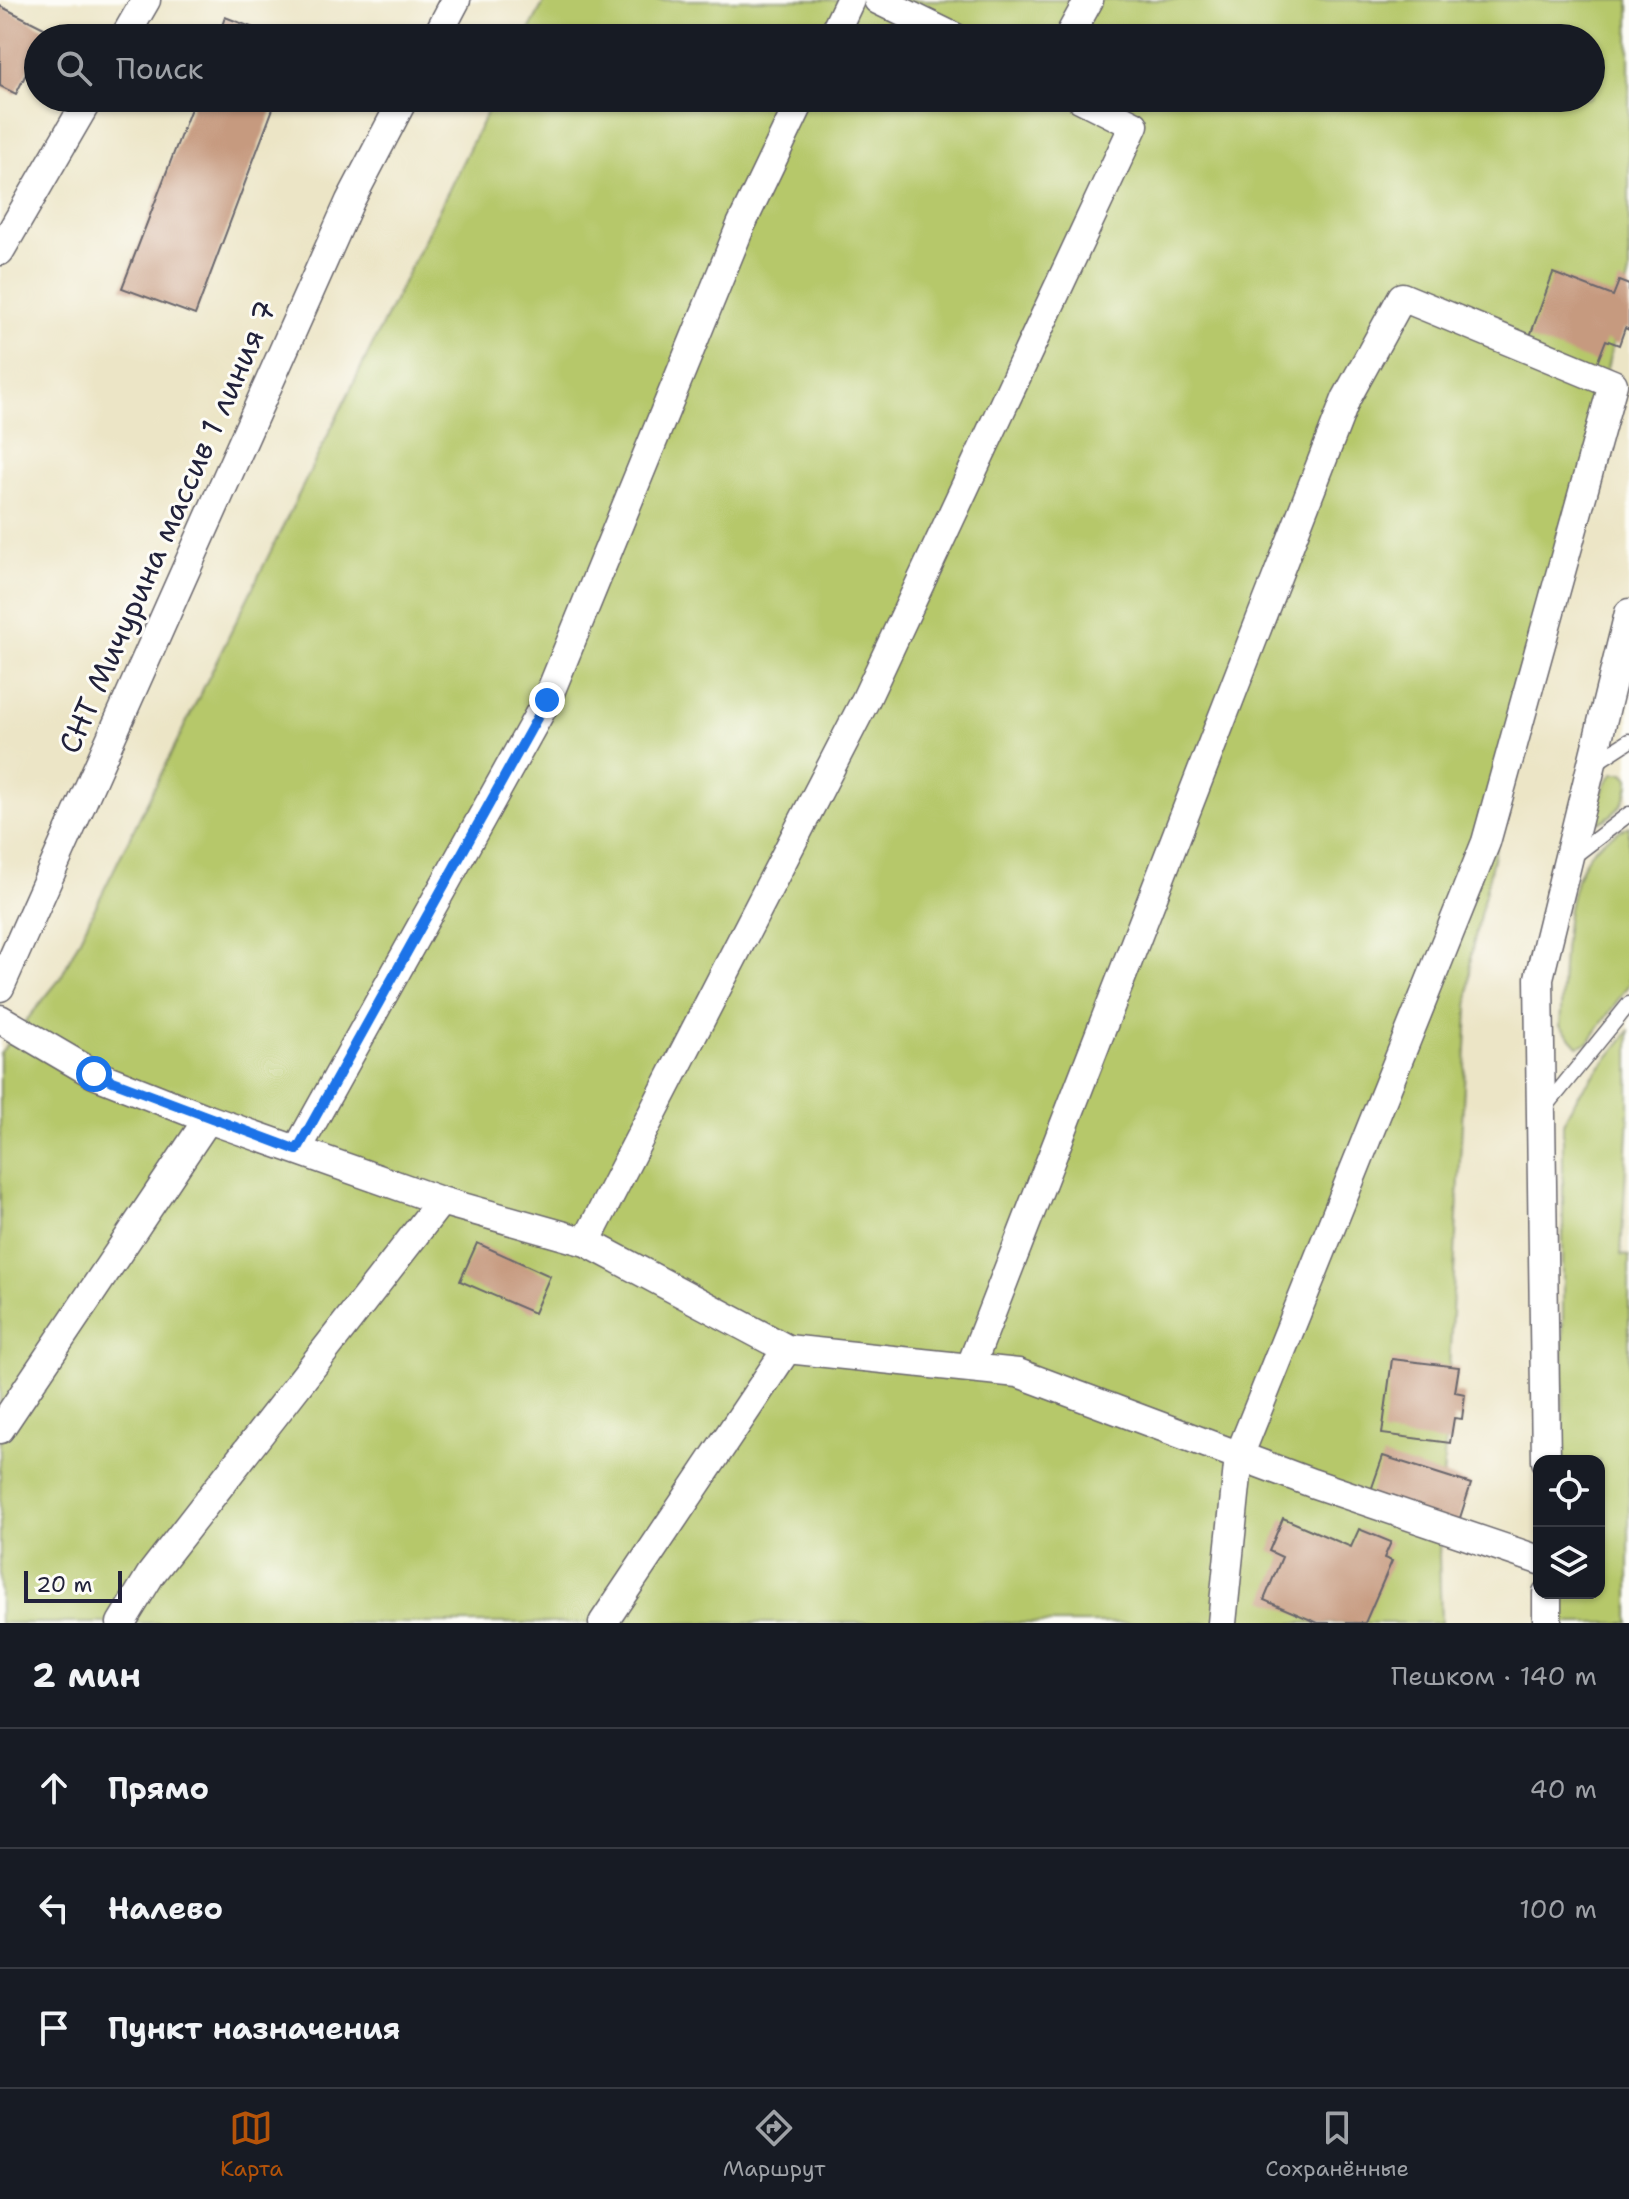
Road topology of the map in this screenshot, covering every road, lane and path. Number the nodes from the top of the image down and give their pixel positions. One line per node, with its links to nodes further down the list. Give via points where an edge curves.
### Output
1 (146, 0): 6 (street)
2 (456, 0): 7 (street)
3 (850, 0): 8 (street)
4 (878, 0): 9 (street)
5 (1089, 0): 10 (street)
6 (132, 24)
7 (443, 24)
8 (839, 24)
9 (927, 24)
10 (1076, 24)
11 (81, 112): 15 (street)
12 (397, 112): 21 (street, СНТ Мичурина массив 1 линия 7, via 350,201)
13 (795, 112): 26 (street, via 741,225 547,700)
14 (1108, 112): 28 (street, via 1134,125 866,699)
15 (0, 251)
16 (1629, 613): 18 (street)
17 (1629, 741): 18 (lane)
18 (1591, 765): 20 (street)
19 (1629, 814): 20 (lane)
20 (1567, 862): 24 (street, via 1539,978)
21 (0, 987)
22 (1629, 1004): 24 (lane)
23 (0, 1019): 25 (street, via 94,1074)
24 (1541, 1113): 32 (street)
25 (208, 1119): 26 (street); 31 (street)
26 (297, 1150): 27 (street)
27 (441, 1201): 28 (street); 36 (street, via 151,1574)
28 (586, 1242): 29 (street)
29 (787, 1349): 30 (street); 37 (street)
30 (970, 1368): 33 (street, via 1018,1373); 33 (street, via 1346,399 1402,297 1613,384 1486,842)
31 (0, 1429)
32 (1546, 1455)
33 (1239, 1456): 34 (street); 38 (street)
34 (1533, 1558)
35 (1547, 1599): 39 (street)
36 (121, 1623)
37 (603, 1623)
38 (1222, 1623)
39 (1547, 1623)

